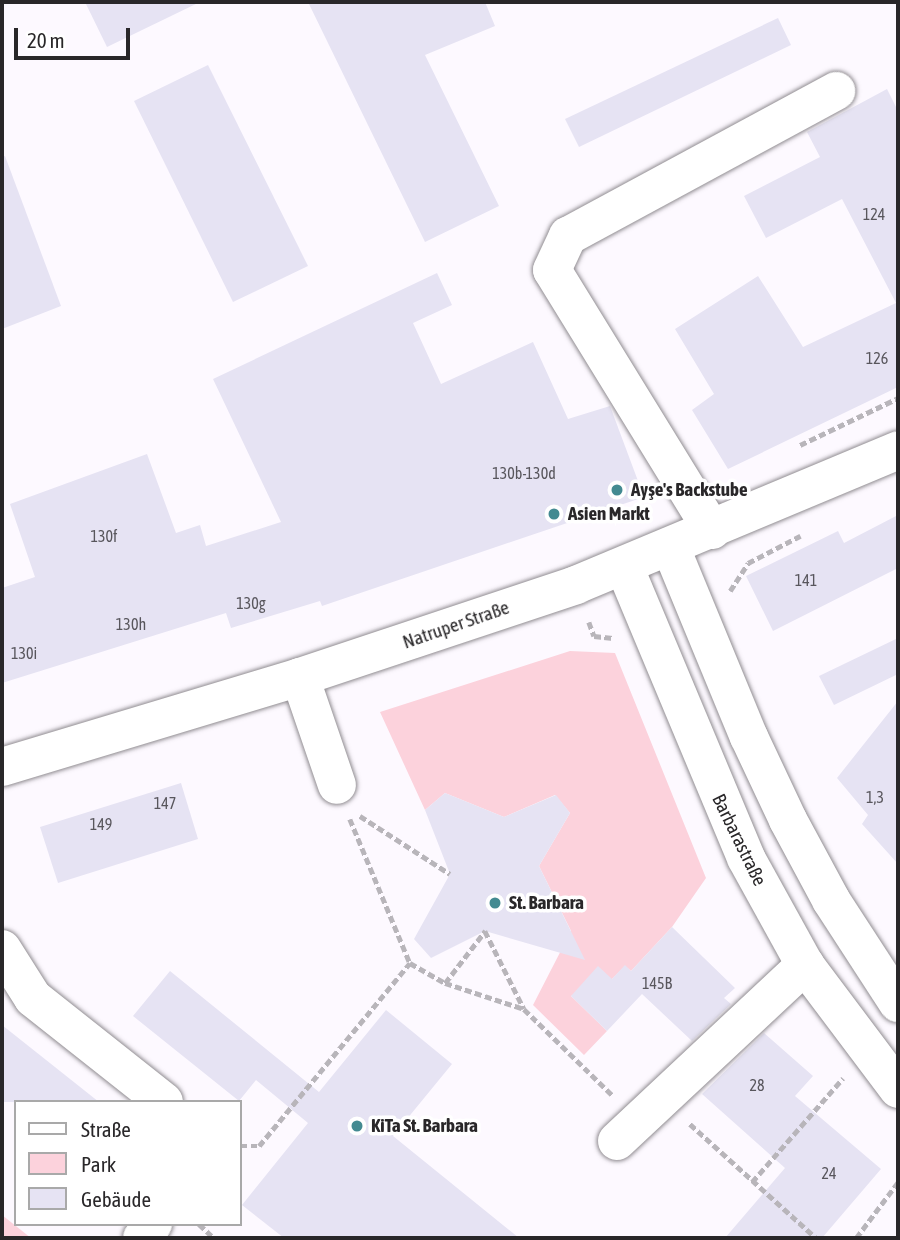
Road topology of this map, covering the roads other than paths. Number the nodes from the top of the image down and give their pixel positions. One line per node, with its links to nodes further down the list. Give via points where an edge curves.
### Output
1 (836, 90): 3 (street, via 568,236 552,270)
2 (898, 450): 3 (street, Natruper Straße)
3 (712, 530): 4 (street, Natruper Straße)
4 (671, 548): 5 (street, Natruper Straße); 11 (street, via 788,820 831,900)
5 (624, 566): 6 (street, Natruper Straße); 10 (street, Barbarastraße, via 746,858)
6 (300, 677): 7 (street, Natruper Straße); 8 (street)
7 (2, 767)
8 (346, 801)
9 (2, 949): 13 (street, via 33,998)
10 (806, 965): 12 (street, Barbarastraße); 14 (street)
11 (898, 1003)
12 (898, 1089)
13 (161, 1100)
14 (639, 1119)

